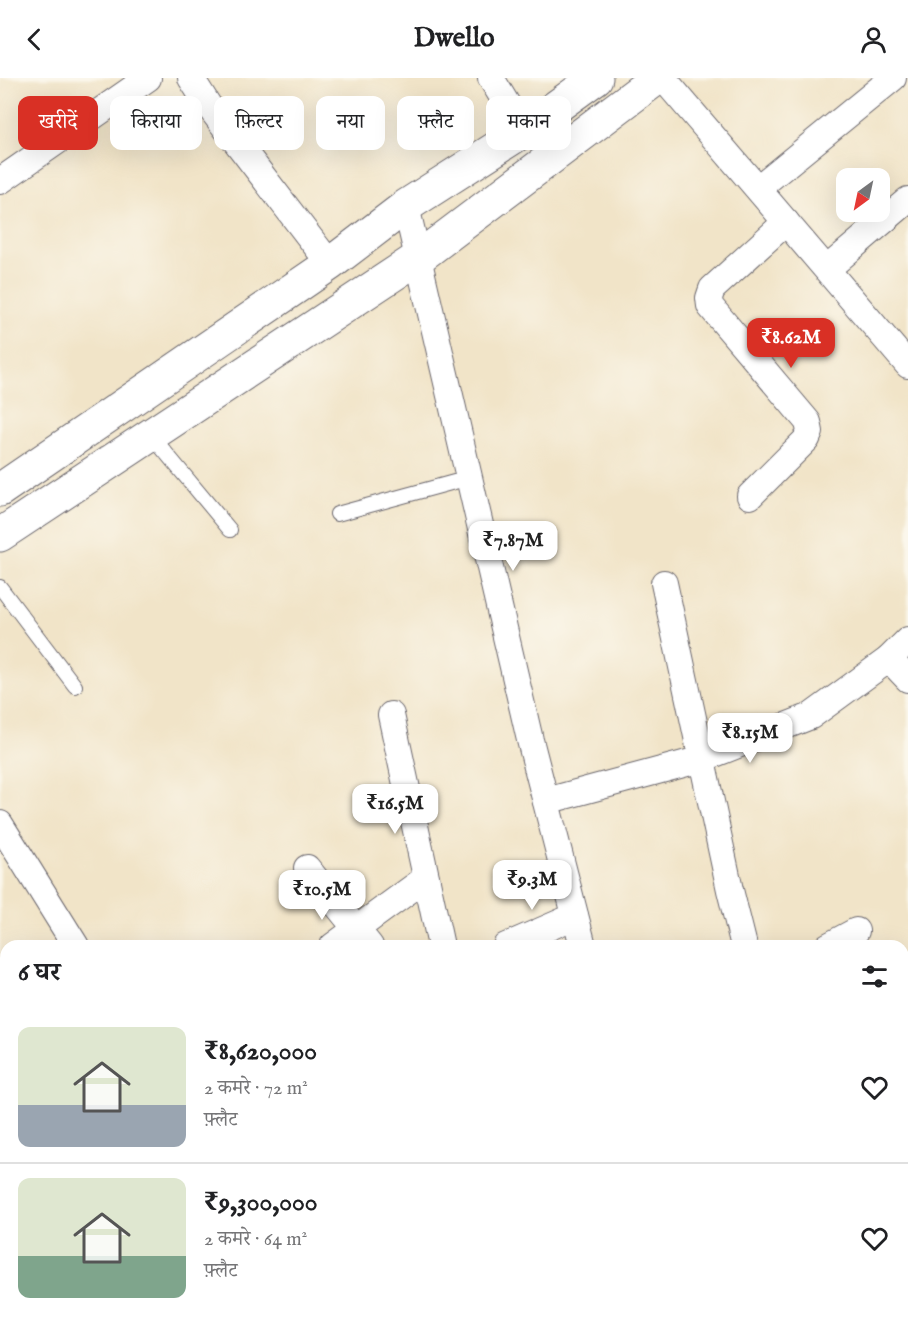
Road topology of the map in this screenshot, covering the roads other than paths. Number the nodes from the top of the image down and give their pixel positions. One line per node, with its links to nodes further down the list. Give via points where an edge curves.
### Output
1 (148, 78): 11 (street)
2 (191, 78): 17 (street)
3 (491, 78): 8 (street)
4 (596, 78): 9 (main road)
5 (657, 78): 16 (main road)
6 (663, 78): 12 (street)
7 (893, 78): 12 (street)
8 (502, 96)
9 (571, 96)
10 (493, 150): 14 (main road)
11 (0, 181)
12 (758, 188): 15 (street)
13 (908, 200): 18 (street)
14 (405, 206): 16 (street); 17 (main road)
15 (786, 222): 18 (street); 23 (street, via 712,289 709,298 710,306 808,422 807,439)
16 (418, 258): 20 (main road); 21 (street)
17 (330, 264): 22 (main road)
18 (827, 269): 19 (street)
19 (908, 365)
20 (151, 435): 25 (lane); 26 (main road)
21 (469, 478): 24 (lane); 35 (street)
22 (0, 490)
23 (750, 496)
24 (338, 514)
25 (230, 530)
26 (0, 535)
27 (664, 583): 34 (street)
28 (0, 587): 32 (lane)
29 (908, 640): 30 (street)
30 (889, 659): 31 (street); 34 (street, via 811,716)
31 (908, 679)
32 (75, 686)
33 (391, 715): 38 (street)
34 (702, 759): 35 (street); 46 (street)
35 (546, 801): 39 (street)
36 (0, 824): 42 (street)
37 (307, 868): 41 (street)
38 (426, 878): 41 (street); 43 (street)
39 (575, 916): 44 (street); 45 (street)
40 (856, 931): 47 (street)
41 (363, 938)
42 (72, 940)
43 (440, 940)
44 (520, 940)
45 (581, 940)
46 (742, 940)
47 (839, 940)

